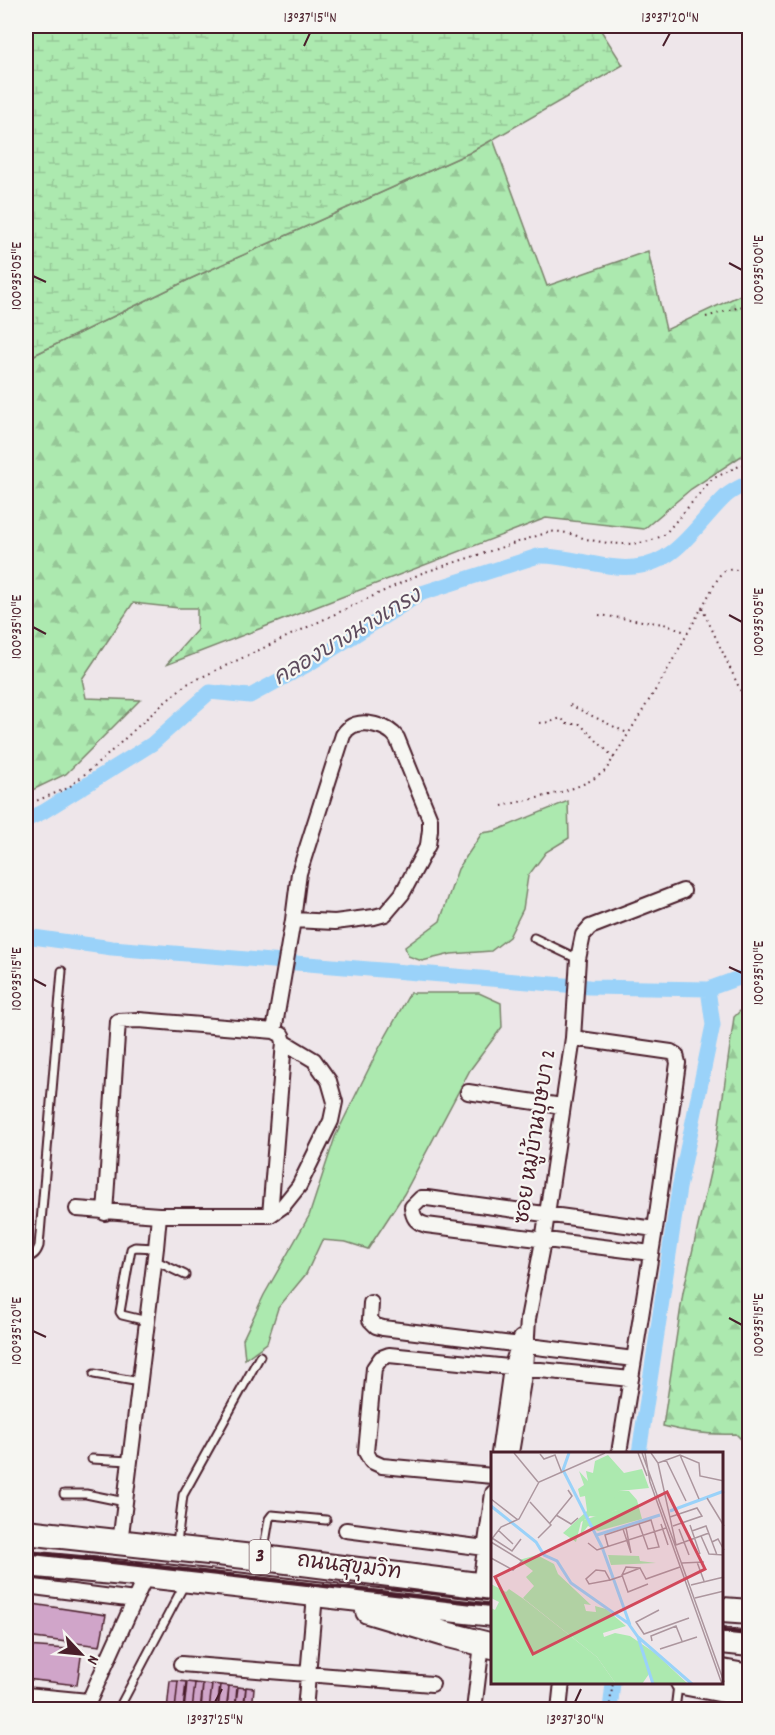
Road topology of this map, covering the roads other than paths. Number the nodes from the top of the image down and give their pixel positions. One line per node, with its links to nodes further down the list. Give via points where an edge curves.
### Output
1 (683, 891): 4 (street, ซอย หมู่บ้านบุษบา 2, via 590,927 583,935)
2 (293, 920): 2 (street, via 299,873 343,735 349,728 368,724 393,732 430,819 428,845 417,866 402,894 385,914 335,922); 6 (street)
3 (534, 938): 4 (lane)
4 (579, 959): 7 (street, ซอย หมู่บ้านบุษบา 2)
5 (62, 971): 20 (lane, via 39,1246)
6 (274, 1031): 8 (street, via 282,1035); 12 (street, via 118,1021)
7 (573, 1038): 10 (street, ซอย หมู่บ้านบุษบา 2); 16 (street, via 676,1055)
8 (284, 1042): 14 (street); 14 (street, via 314,1060 329,1081 335,1102 331,1122 299,1186)
9 (468, 1092): 10 (street)
10 (562, 1106): 15 (street, ซอย หมู่บ้านบุษบา 2)
11 (77, 1209): 12 (street)
12 (105, 1213): 13 (street)
13 (159, 1215): 14 (street); 19 (street)
14 (270, 1215)
15 (545, 1215): 16 (street); 17 (street, ซอย หมู่บ้านบุษบา 2); 17 (street, via 421,1198 412,1207 412,1216 426,1225)
16 (655, 1230): 18 (street)
17 (543, 1241): 18 (street); 24 (street, ซอย หมู่บ้านบุษบา 2)
18 (651, 1253): 26 (street)
19 (155, 1254): 21 (lane); 23 (street); 23 (lane, via 131,1249 120,1312)
20 (26, 1257)
21 (185, 1275)
22 (371, 1303): 24 (street, via 370,1320 376,1326)
23 (147, 1321): 30 (street)
24 (522, 1346): 26 (street); 27 (street, ซอย หมู่บ้านบุษบา 2)
25 (260, 1356): 44 (lane, via 183,1495)
26 (634, 1359): 29 (street)
27 (518, 1369): 29 (street); 31 (street); 32 (street, ซอย หมู่บ้านบุษบา 2); 36 (street, via 389,1355 374,1368 366,1452 371,1461 382,1467)
28 (94, 1374): 30 (lane)
29 (631, 1379): 33 (street)
30 (140, 1382): 35 (street)
31 (499, 1452)
32 (511, 1452)
33 (619, 1452)
34 (92, 1459): 35 (lane)
35 (130, 1461): 38 (street)
36 (491, 1476)
37 (64, 1494): 38 (lane)
38 (125, 1502): 43 (street)
39 (326, 1520): 46 (lane, via 272,1515)
40 (491, 1521): 45 (street)
41 (346, 1530): 45 (street)
42 (26, 1532): 43 (highway, ถนนสุขุมวิท / 3)
43 (120, 1543): 44 (highway, ถนนสุขุมวิท / 3)
44 (176, 1548): 46 (highway, ถนนสุขุมวิท / 3)
45 (489, 1549): 50 (street)
46 (263, 1558): 50 (highway, ถนนสุขุมวิท / 3); 52 (highway)
47 (26, 1564): 48 (highway, ถนนสุขุมวิท / 3)
48 (146, 1575): 49 (highway, ถนนสุขุมวิท / 3); 54 (street)
49 (187, 1580): 52 (highway, ถนนสุขุมวิท / 3); 72 (lane)
50 (489, 1583)
51 (26, 1586): 54 (street)
52 (261, 1588): 53 (highway, ถนนสุขุมวิท / 3)
53 (324, 1595): 57 (highway, ถนนสุขุมวิท / 3); 58 (highway, via 445,1634); 63 (street)
54 (135, 1600): 71 (street)
55 (724, 1610): 56 (highway)
56 (750, 1612)
57 (491, 1614)
58 (489, 1640): 74 (street)
59 (724, 1641): 60 (highway)
60 (750, 1644)
61 (181, 1664): 63 (street)
62 (724, 1672): 64 (highway)
63 (308, 1674): 65 (street); 73 (street)
64 (750, 1677)
65 (432, 1684)
66 (562, 1684): 75 (street)
67 (678, 1684): 76 (lane)
68 (689, 1684): 70 (highway)
69 (26, 1695): 71 (street)
70 (750, 1695)
71 (87, 1705)
72 (118, 1710)
73 (305, 1710)
74 (474, 1710)
75 (559, 1710)
76 (675, 1710)

